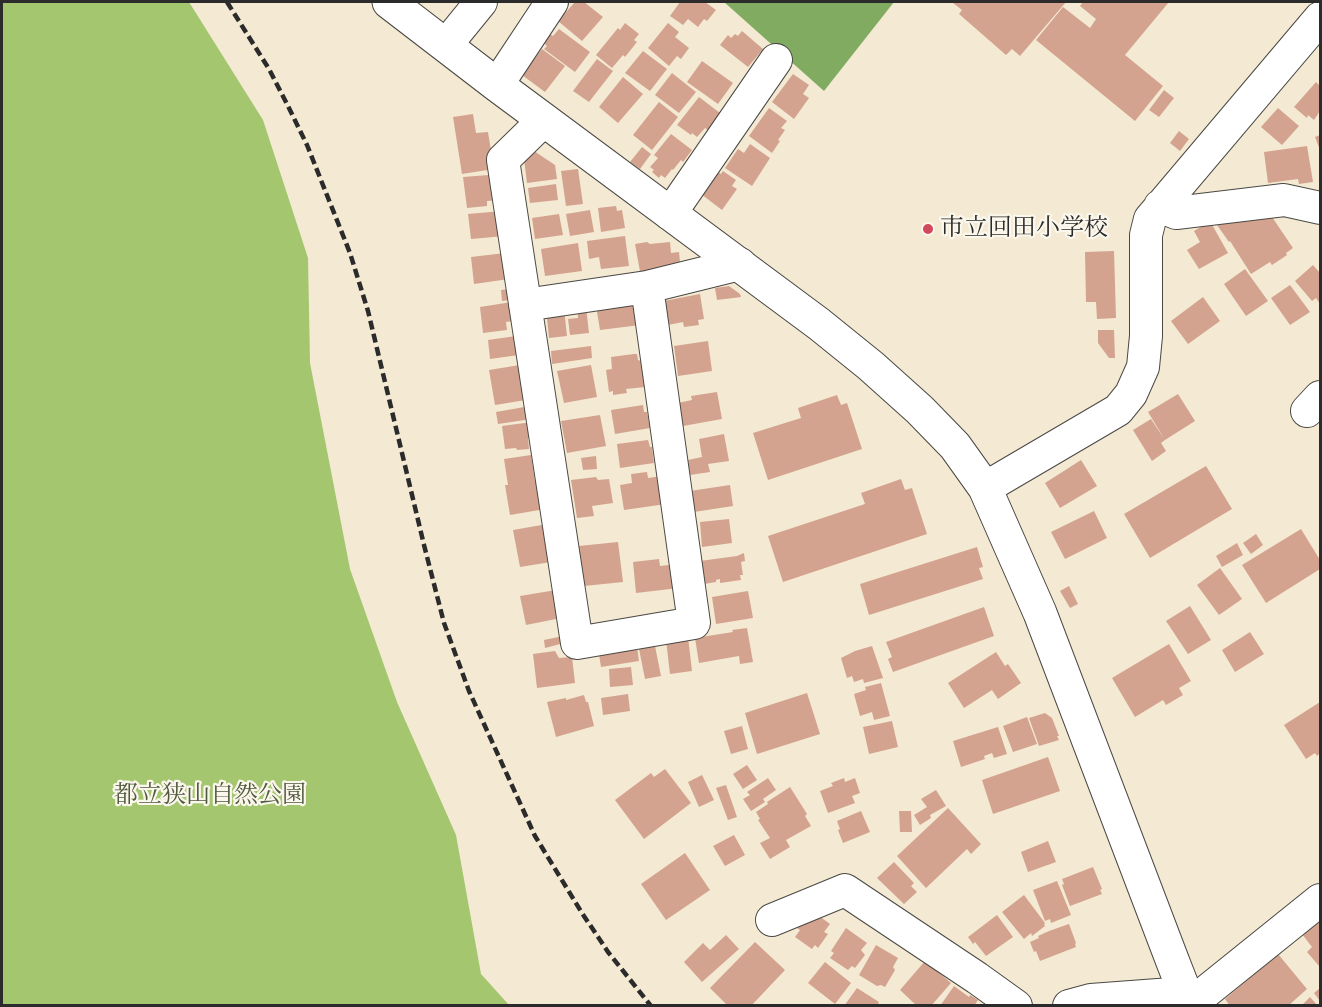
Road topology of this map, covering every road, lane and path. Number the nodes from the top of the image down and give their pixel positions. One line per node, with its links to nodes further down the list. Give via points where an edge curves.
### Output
1 (389, 2): 4 (street)
2 (481, 2): 6 (street)
3 (552, 2): 8 (street)
4 (414, 12): 6 (street)
5 (1320, 18): 10 (street)
6 (446, 45): 8 (street)
7 (776, 60): 12 (street)
8 (497, 85): 9 (street)
9 (544, 120): 12 (street); 15 (street, via 503,160)
10 (1160, 206): 11 (street, via 1176,213 1284,200); 16 (street, via 1150,219 1146,235 1146,336 1143,367 1131,394 1118,410)
11 (1320, 208)
12 (670, 214): 13 (street)
13 (740, 264): 14 (street); 16 (street, via 871,366 912,403 955,446)
14 (646, 287): 15 (street); 15 (street, via 694,623 577,644)
15 (525, 305)
16 (985, 489): 19 (street, via 1040,613)
17 (1320, 900): 19 (street)
18 (772, 920): 20 (street, via 845,890)
19 (1190, 1000): 21 (street, via 1091,1000)
20 (1016, 1005)
21 (1069, 1005)

